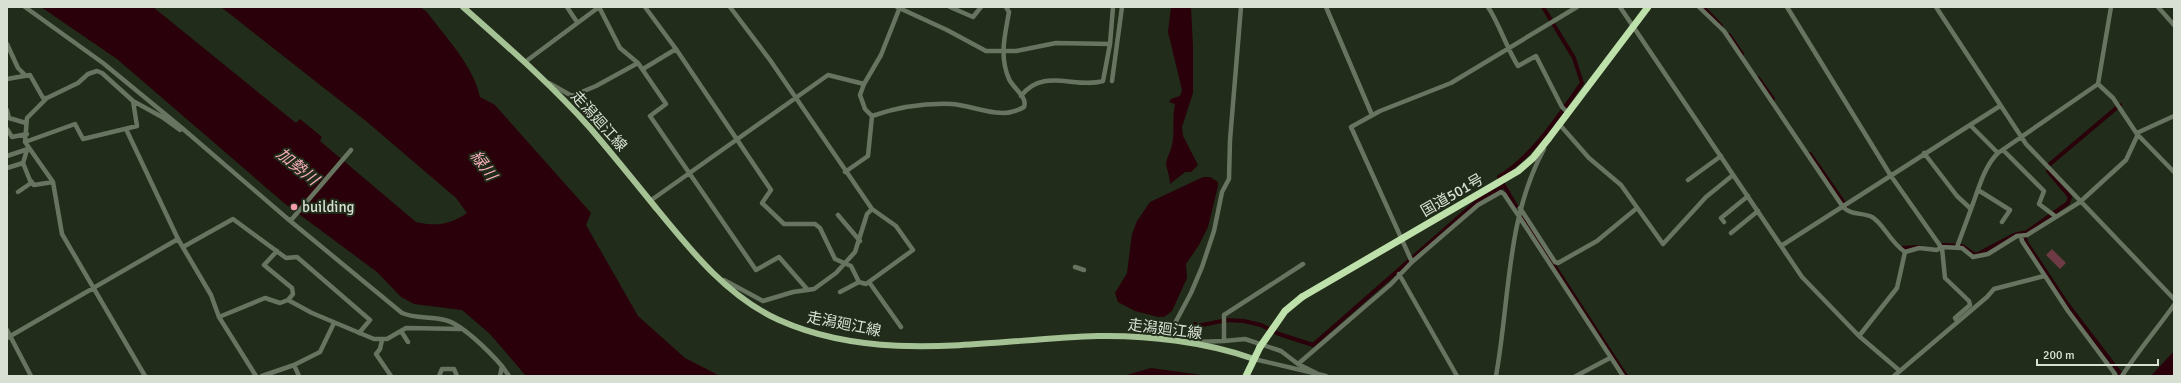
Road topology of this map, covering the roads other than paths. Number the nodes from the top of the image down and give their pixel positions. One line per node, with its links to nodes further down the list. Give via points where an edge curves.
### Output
1 (25, 7): 56 (street, via 103,63)
2 (463, 7): 33 (main road, 走潟廻江線)
3 (567, 7): 25 (street)
4 (599, 7): 25 (street); 34 (street, via 620,48)
5 (645, 7): 30 (street)
6 (730, 7): 44 (street)
7 (950, 7): 8 (street, via 973,17)
8 (981, 7)
9 (1002, 7): 24 (street)
10 (1113, 7): 29 (street)
11 (1122, 7): 39 (street)
12 (1241, 7): 136 (street, via 1229,179 1222,192 1214,231 1202,267)
13 (1326, 7): 49 (street)
14 (1488, 7): 32 (street)
15 (1577, 7): 32 (street)
16 (1620, 7): 27 (street)
17 (1648, 7): 27 (highway, 国道501号)
18 (1699, 7): 86 (street, via 1724,31)
19 (1787, 7): 77 (street)
20 (1936, 7): 46 (street)
21 (2111, 7): 41 (street)
22 (2158, 7): 26 (street)
23 (899, 8): 31 (street, via 986,51); 40 (street, via 881,55)
24 (1007, 9): 31 (street)
25 (577, 22): 33 (street)
26 (2174, 25)
27 (1632, 27): 48 (highway, 国道501号); 70 (street)
28 (7, 44): 36 (street, via 18,68)
29 (1110, 44): 31 (street, via 1056,43 1016,51); 42 (street, via 1103,81 1087,84 1051,79 1027,89)
30 (676, 49): 35 (street); 63 (street)
31 (1002, 50): 42 (street, via 1009,80)
32 (1508, 50): 48 (street, via 1518,66 1536,56); 49 (street, via 1451,84)
33 (525, 62): 38 (main road, 走潟廻江線)
34 (638, 63): 35 (street); 38 (street, via 572,96)
35 (643, 69): 75 (street, via 666,104 650,116)
36 (25, 75): 37 (street); 43 (street, via 32,77 40,94)
37 (7, 79)
38 (543, 80): 84 (main road, 走潟廻江線, via 589,127)
39 (1112, 81)
40 (864, 84): 44 (street, via 828,75); 50 (street, via 861,99 865,109)
41 (2098, 84): 60 (street, via 2118,106); 62 (street)
42 (1022, 96): 50 (street, via 1026,104 1024,107 1009,113 999,114 953,104 932,104 896,108)
43 (47, 98): 45 (street, via 97,71); 53 (street, via 27,118)
44 (795, 98): 63 (street); 73 (street)
45 (133, 101): 56 (street, via 180,130); 58 (street, via 137,126)
46 (2000, 106): 55 (street); 62 (street)
47 (7, 110): 52 (street)
48 (1565, 110): 54 (highway, 国道501号)
49 (1372, 115): 101 (street, via 1350,127)
50 (872, 116): 73 (street, via 868,156)
51 (2174, 116): 60 (street)
52 (8, 119): 53 (street)
53 (26, 123): 59 (street)
54 (1560, 125): 61 (highway, 国道501号); 88 (street, via 1589,158 1617,181)
55 (1970, 125): 67 (street); 68 (street)
56 (182, 128): 95 (street)
57 (7, 129): 59 (street, via 12,137)
58 (126, 129): 64 (street, via 83,139 75,124); 100 (street)
59 (27, 134): 64 (street)
60 (2137, 134): 74 (street); 85 (street, via 2126,160)
61 (1550, 138): 87 (street, via 1536,164); 101 (highway, 国道501号, via 1533,158 1501,182)
62 (2021, 138): 67 (street); 85 (street)
63 (736, 140): 75 (street); 110 (street, via 771,190 762,203 784,224 815,224 820,228 835,259)
64 (25, 142): 65 (street)
65 (28, 149): 69 (street); 71 (street); 80 (street)
66 (351, 150): 95 (street)
67 (2001, 152): 81 (street, via 1993,158); 94 (street, via 2044,191 2038,204)
68 (1924, 153): 77 (street); 90 (street, via 1957,196)
69 (7, 156)
70 (1721, 156): 76 (street); 79 (street)
71 (23, 163): 72 (street); 78 (street)
72 (7, 168)
73 (845, 172): 89 (street)
74 (2174, 172)
75 (689, 173): 84 (street); 120 (street, via 756,270 779,257)
76 (1733, 175): 83 (street); 88 (street, via 1706,197 1663,244)
77 (1891, 176): 86 (street); 106 (street)
78 (30, 180): 80 (street, via 38,186); 82 (street, via 31,183)
79 (1688, 180)
80 (52, 182): 119 (street, via 62,234)
81 (1978, 190): 90 (street); 96 (street, via 2010,210)
82 (18, 192)
83 (1748, 196): 91 (street); 97 (street, via 1722,218)
84 (650, 201): 116 (main road, 走潟廻江線, via 691,250)
85 (2080, 202): 94 (street); 122 (street)
86 (1844, 206): 103 (street); 108 (street, via 1848,212 1873,218 1895,246)
87 (1520, 208): 88 (street, via 1558,263 1597,241); 93 (street)
88 (1637, 208)
89 (872, 209): 102 (street, via 867,214); 118 (street, via 896,226 913,250)
90 (1971, 209): 104 (street)
91 (1758, 211): 98 (street); 103 (street)
92 (838, 215): 102 (street)
93 (1518, 215): 109 (street, via 1501,192 1481,202); 140 (street); 160 (street)
94 (2054, 215): 99 (street, via 2043,226)
95 (291, 219): 129 (street, via 402,313 421,318 443,319)
96 (2001, 219)
97 (1724, 222)
98 (1731, 233)
99 (2023, 235): 104 (street, via 1988,254 1977,257); 115 (street, via 2022,241)
100 (178, 239): 105 (street); 119 (street)
101 (1401, 239): 109 (street); 141 (highway, 国道501号, bridge, via 1302,297 1285,311)
102 (860, 241): 110 (street)
103 (1781, 246): 133 (street, via 1802,277)
104 (1957, 246): 106 (street)
105 (183, 247): 107 (street, via 233,219); 125 (street, via 211,296)
106 (1942, 248): 108 (street, via 1919,248); 126 (street, via 1944,278 1969,301 1970,305 1955,318)
107 (277, 251): 123 (street, via 264,265 292,288); 132 (street, via 286,258 298,257 370,320)
108 (1905, 252): 133 (street, via 1897,288)
109 (1411, 260): 114 (street)
110 (846, 262): 117 (street, via 851,266); 120 (street, via 822,285)
111 (1303, 264): 137 (street, via 1224,315)
112 (1075, 267): 113 (street)
113 (1084, 270)
114 (1399, 274): 142 (street, via 1392,284); 159 (street)
115 (2044, 276): 126 (street, via 1994,289 1987,298); 164 (street)
116 (719, 278): 120 (street, via 763,301); 136 (main road, 走潟廻江線, via 742,297 780,321 822,335 857,342 914,346 1098,336)
117 (859, 282): 118 (street); 121 (street)
118 (869, 282): 128 (street)
119 (93, 287): 134 (street); 148 (street)
120 (807, 290)
121 (840, 292)
122 (2174, 299)
123 (288, 300): 125 (street, via 280,303 265,298); 127 (street)
124 (2174, 305): 165 (street)
125 (219, 318): 149 (street)
126 (1957, 321): 145 (street)
127 (334, 322): 132 (street); 143 (street, via 320,352)
128 (901, 327)
129 (460, 329): 131 (street, via 406,328); 144 (street)
130 (7, 330): 134 (street)
131 (402, 332): 135 (street); 138 (street)
132 (359, 333): 135 (street, via 374,340)
133 (1859, 336): 145 (street)
134 (9, 337): 147 (street)
135 (382, 340): 152 (street, via 376,354)
136 (1166, 340): 139 (main road, 走潟廻江線)
137 (1224, 341): 139 (street); 142 (street, via 1245,339 1281,351)
138 (408, 342)
139 (1179, 342): 141 (main road, 走潟廻江線, via 1237,353)
140 (1610, 358): 161 (street); 162 (street)
141 (1253, 360): 146 (street); 157 (highway, 国道501号)
142 (1298, 364): 146 (street)
143 (294, 365): 150 (street); 151 (street)
144 (502, 366): 155 (street); 156 (street)
145 (1900, 371): 163 (street)
146 (1318, 374): 158 (street)
147 (31, 376)
148 (145, 376)
149 (256, 376)
150 (262, 376)
151 (299, 376)
152 (391, 376)
153 (439, 376): 154 (street, via 442,369 454,369)
154 (457, 376)
155 (500, 376)
156 (509, 376)
157 (1246, 376)
158 (1326, 376)
159 (1457, 376)
160 (1496, 376)
161 (1576, 376)
162 (1622, 376)
163 (1894, 376)
164 (2114, 376)
165 (2122, 376)

